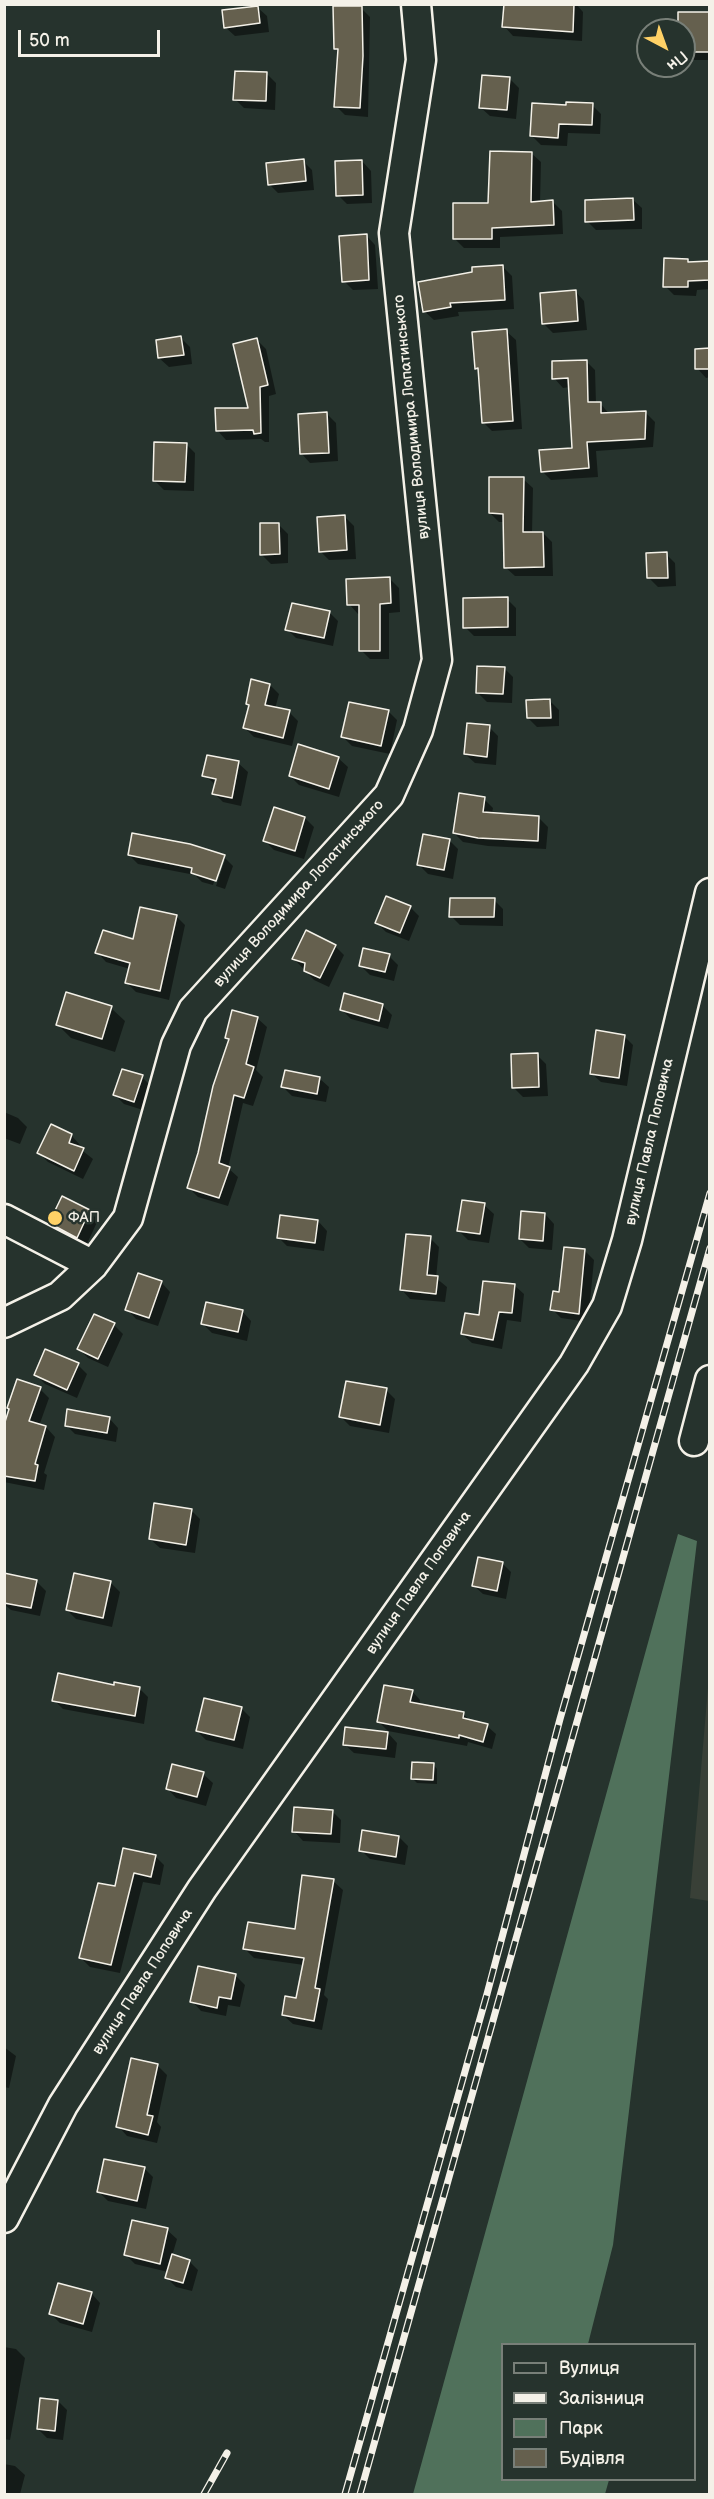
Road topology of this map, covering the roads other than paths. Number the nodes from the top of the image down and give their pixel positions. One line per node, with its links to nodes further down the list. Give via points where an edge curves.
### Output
1 (416, 4): 4 (street, вулиця Володимира Лопатинського, via 421,60 394,233 436,660 418,729 389,795 193,1010 176,1046 128,1218)
2 (710, 893): 8 (street, вулиця Павла Поповича, via 627,1240 607,1306 574,1364 202,1889 63,2105)
3 (4, 1220): 4 (street)
4 (93, 1265): 5 (street, вулиця Володимира Лопатинського, via 60,1296)
5 (4, 1323)
6 (710, 1380): 7 (street)
7 (694, 1441)
8 (4, 2218)

